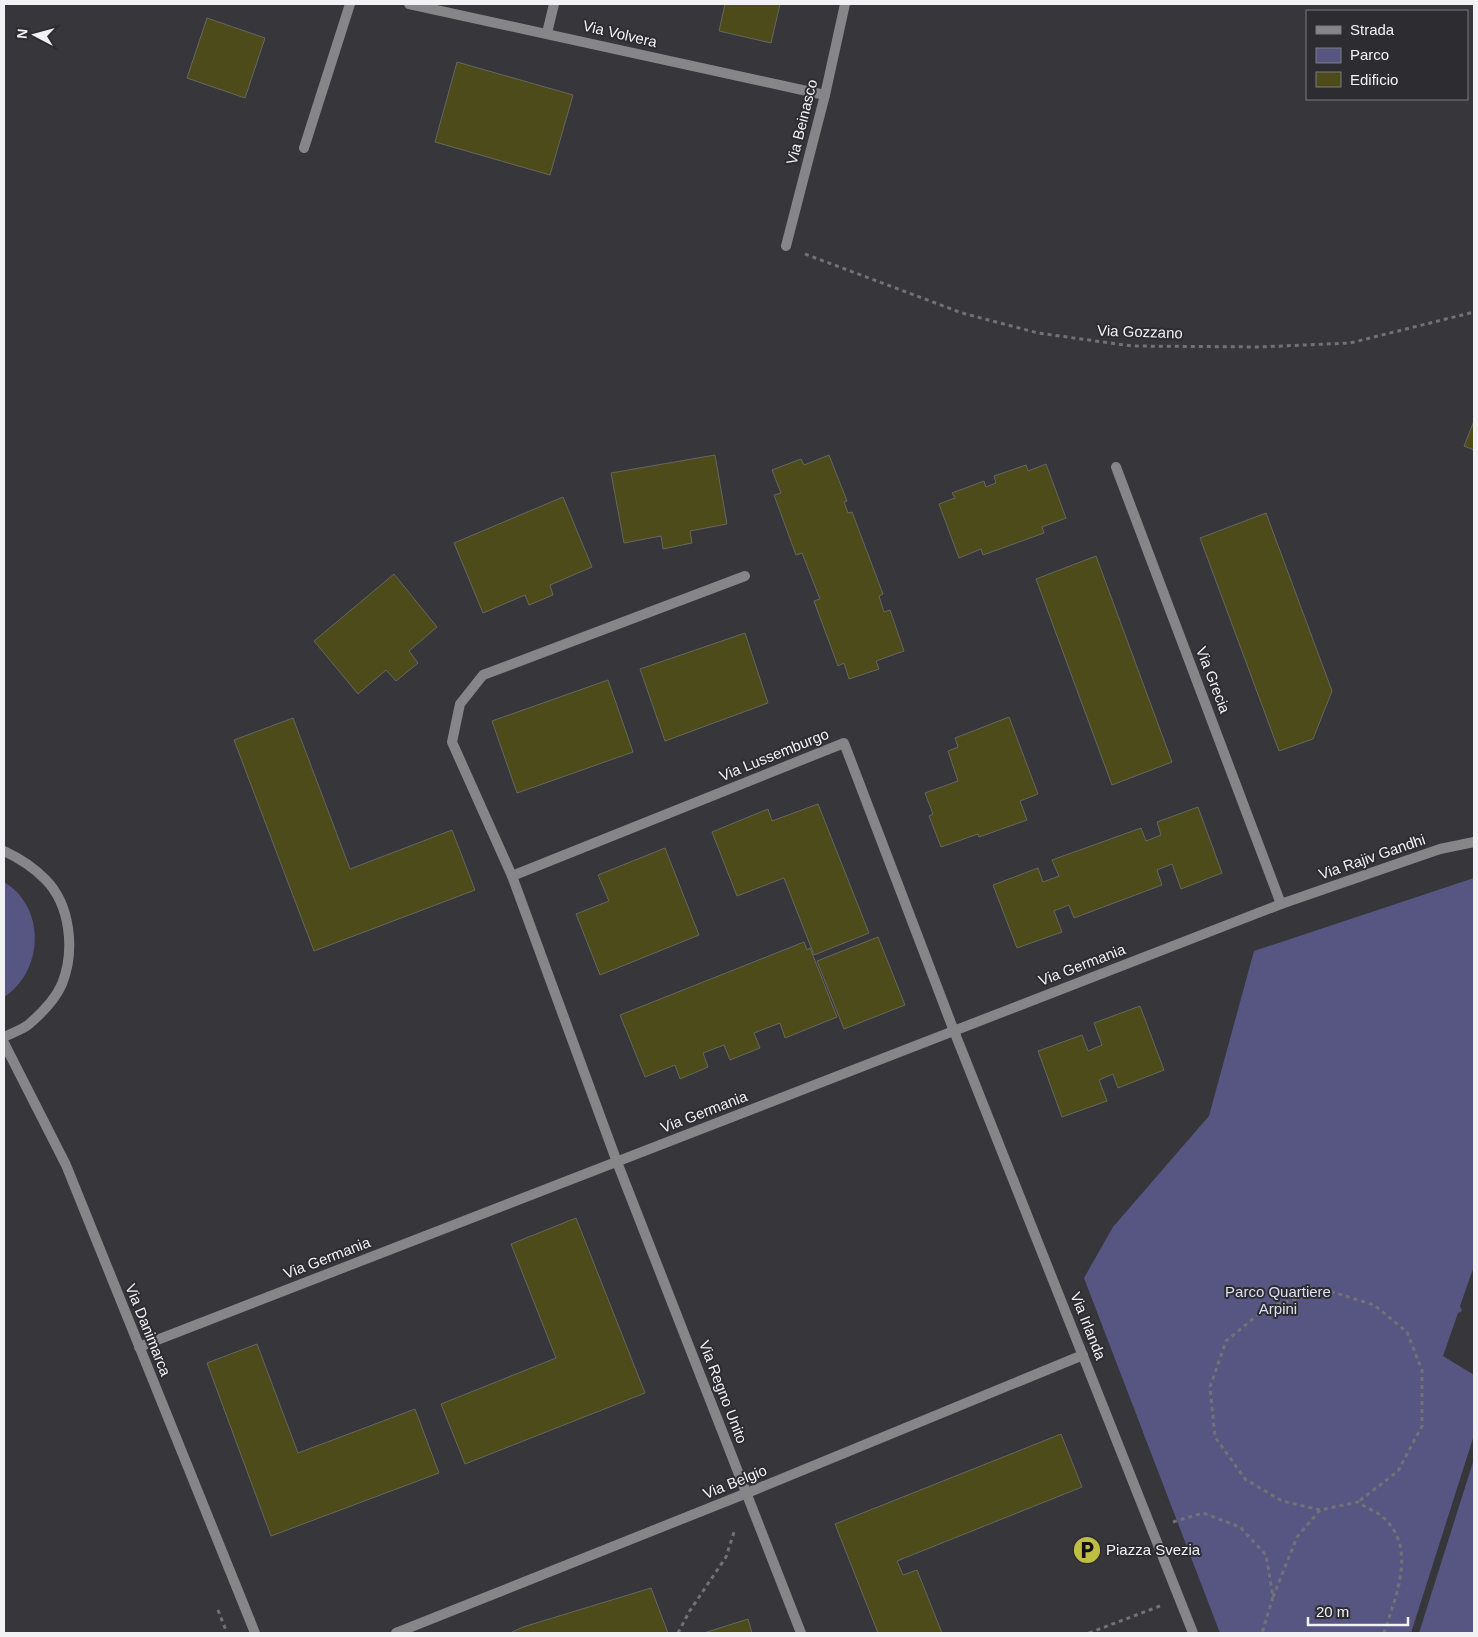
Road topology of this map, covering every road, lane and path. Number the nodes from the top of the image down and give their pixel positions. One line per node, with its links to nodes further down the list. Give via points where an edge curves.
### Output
1 (350, 4): 7 (street)
2 (409, 4): 5 (street, Via Volvera)
3 (554, 4): 5 (street)
4 (845, 4): 6 (street, Via Beinasco)
5 (547, 33): 6 (street, Via Volvera)
6 (824, 95): 8 (street, Via Beinasco)
7 (304, 148)
8 (786, 246): 9 (path, Via Gozzano, via 962,313 1038,333 1132,346 1259,347 1350,343)
9 (1474, 312)
10 (1116, 467): 15 (street, Via Grecia)
11 (745, 576): 14 (street, via 483,675 460,704 452,742)
12 (1474, 842): 15 (street, Via Rajiv Gandhi, via 1440,849)
13 (4, 851): 17 (street, via 26,862 47,880 61,903 69,930 69,958 61,984 47,1008 26,1026)
14 (512, 876): 16 (street, Via Lussemburgo, via 844,743); 19 (street)
15 (1281, 904): 16 (street, Via Germania)
16 (954, 1031): 19 (street, Via Germania); 21 (street, Via Irlanda)
17 (4, 1037)
18 (4, 1043): 20 (street, Via Danimarca, via 66,1165)
19 (617, 1162): 20 (street, Via Germania); 22 (street, Via Regno Unito)
20 (138, 1347): 30 (street, Via Danimarca)
21 (1083, 1355): 22 (street, Via Belgio); 25 (street, Via Irlanda)
22 (747, 1493): 31 (street, Via Belgio); 32 (path, via 726,1557); 33 (street, Via Regno Unito)
23 (1358, 1502): 24 (path); 24 (path, via 1398,1471 1422,1426 1422,1370 1407,1332 1374,1305 1326,1290 1266,1308 1226,1341 1210,1387 1214,1437 1245,1479 1282,1501); 37 (path, via 1385,1519 1401,1542 1401,1578)
24 (1320, 1510): 26 (path, via 1297,1537)
25 (1154, 1532): 26 (path, via 1171,1522 1203,1513 1240,1527 1266,1555); 27 (street, Via Irlanda)
26 (1273, 1597): 36 (path)
27 (1180, 1598): 34 (path); 35 (street, Via Irlanda)
28 (218, 1610): 29 (path)
29 (227, 1633)
30 (255, 1633)
31 (396, 1633)
32 (678, 1633)
33 (801, 1633)
34 (1089, 1633)
35 (1193, 1633)
36 (1262, 1633)
37 (1384, 1633)

